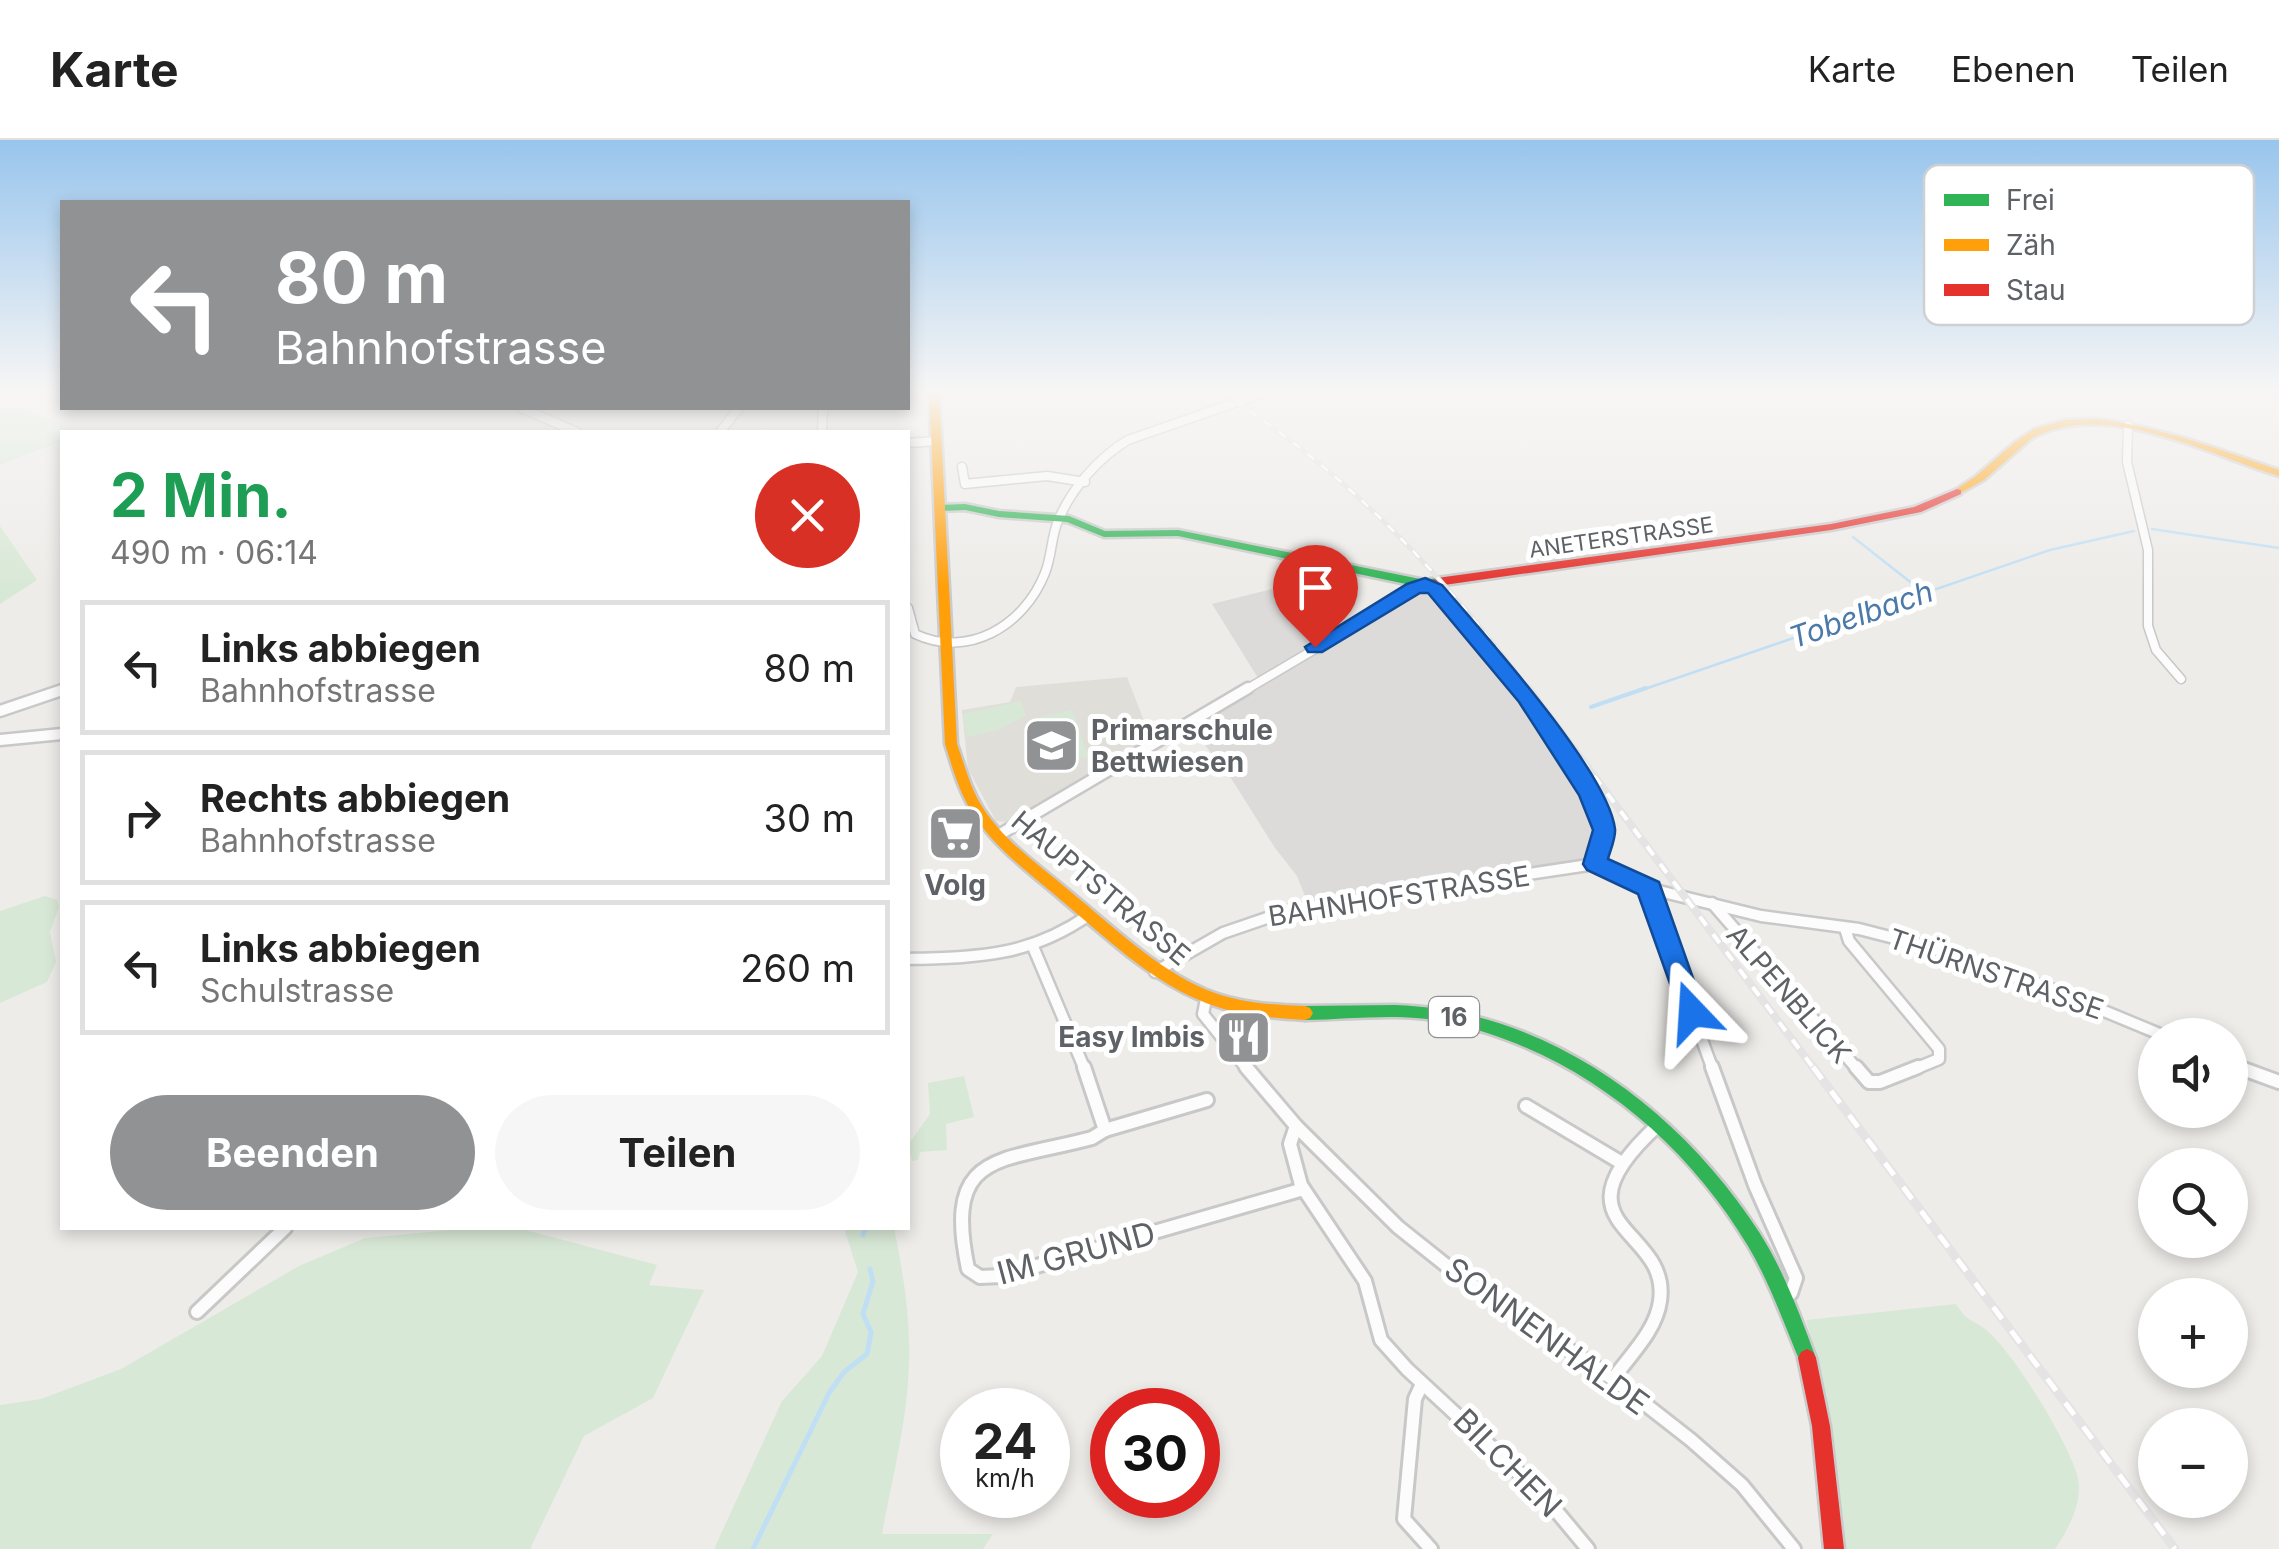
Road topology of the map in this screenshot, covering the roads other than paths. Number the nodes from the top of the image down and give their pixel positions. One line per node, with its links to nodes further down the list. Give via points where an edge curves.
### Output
1 (938, 457): 9 (street, HAUPTSTRASSE / 16)
2 (1108, 457): 8 (street)
3 (2007, 457): 11 (street, ANETERSTRASSE, via 1968,488 1881,519)
4 (2129, 457): 14 (street, via 2148,550 2148,626 2156,650)
5 (2230, 457): 7 (street, ANETERSTRASSE)
6 (962, 467): 8 (street, via 965,484 1048,476)
7 (2279, 472)
8 (1085, 482): 10 (street)
9 (940, 508): 10 (street, ANETERSTRASSE); 13 (street, HAUPTSTRASSE / 16)
10 (1058, 518): 11 (street, ANETERSTRASSE, via 1104,534 1178,533); 13 (street, via 1036,590 996,632)
11 (1425, 584): 19 (street); 20 (street, via 1508,674 1590,792 1604,830)
12 (910, 615): 13 (street, via 915,634)
13 (946, 646): 19 (street, HAUPTSTRASSE / 16, via 951,744 969,796)
14 (2182, 680)
15 (60, 691): 16 (street)
16 (0, 711)
17 (60, 734): 18 (street)
18 (0, 740)
19 (997, 836): 23 (street, HAUPTSTRASSE / 16)
20 (1595, 864): 21 (street); 27 (street, BAHNHOFSTRASSE, via 1290,910 1223,933)
21 (1650, 889): 22 (street, THÜRNSTRASSE); 40 (street, via 1796,1278)
22 (1712, 903): 24 (street, THÜRNSTRASSE); 24 (street, ALPENBLICK, via 1869,1082 1939,1059 1940,1048)
23 (1089, 915): 25 (street); 27 (street, HAUPTSTRASSE / 16)
24 (1844, 928): 29 (street, THÜRNSTRASSE, via 1956,955)
25 (1034, 949): 26 (street); 36 (street)
26 (910, 959)
27 (1155, 972): 28 (street, HAUPTSTRASSE / 16)
28 (1206, 999): 34 (street, HAUPTSTRASSE / 16, via 1260,1012 1392,1010 1472,1021 1580,1064); 35 (street, SONNENHALDE, via 1208,1023)
29 (2138, 1024)
30 (2248, 1071): 31 (street)
31 (2279, 1082)
32 (1207, 1100): 36 (street, IM GRUND)
33 (1526, 1106): 37 (street)
34 (1658, 1125): 37 (street); 40 (street, HAUPTSTRASSE / 16, via 1726,1202)
35 (1296, 1126): 38 (street, via 1293,1164); 42 (street, SONNENHALDE, via 1413,1239)
36 (1106, 1130): 38 (street, IM GRUND, via 970,1177 962,1242 968,1269 980,1277 1002,1276)
37 (1620, 1162): 42 (street, via 1612,1189 1617,1224 1645,1252 1662,1291 1653,1321)
38 (1300, 1190): 43 (street, via 1366,1282 1380,1339)
39 (283, 1230): 41 (street)
40 (1784, 1294): 47 (street, HAUPTSTRASSE / 16, via 1818,1401)
41 (196, 1312)
42 (1613, 1379): 46 (street, SONNENHALDE, via 1728,1471)
43 (1422, 1384): 44 (street, via 1404,1520); 45 (street, BILCHEN, via 1500,1452)
44 (1432, 1549)
45 (1588, 1549)
46 (1794, 1549)
47 (1834, 1549)

